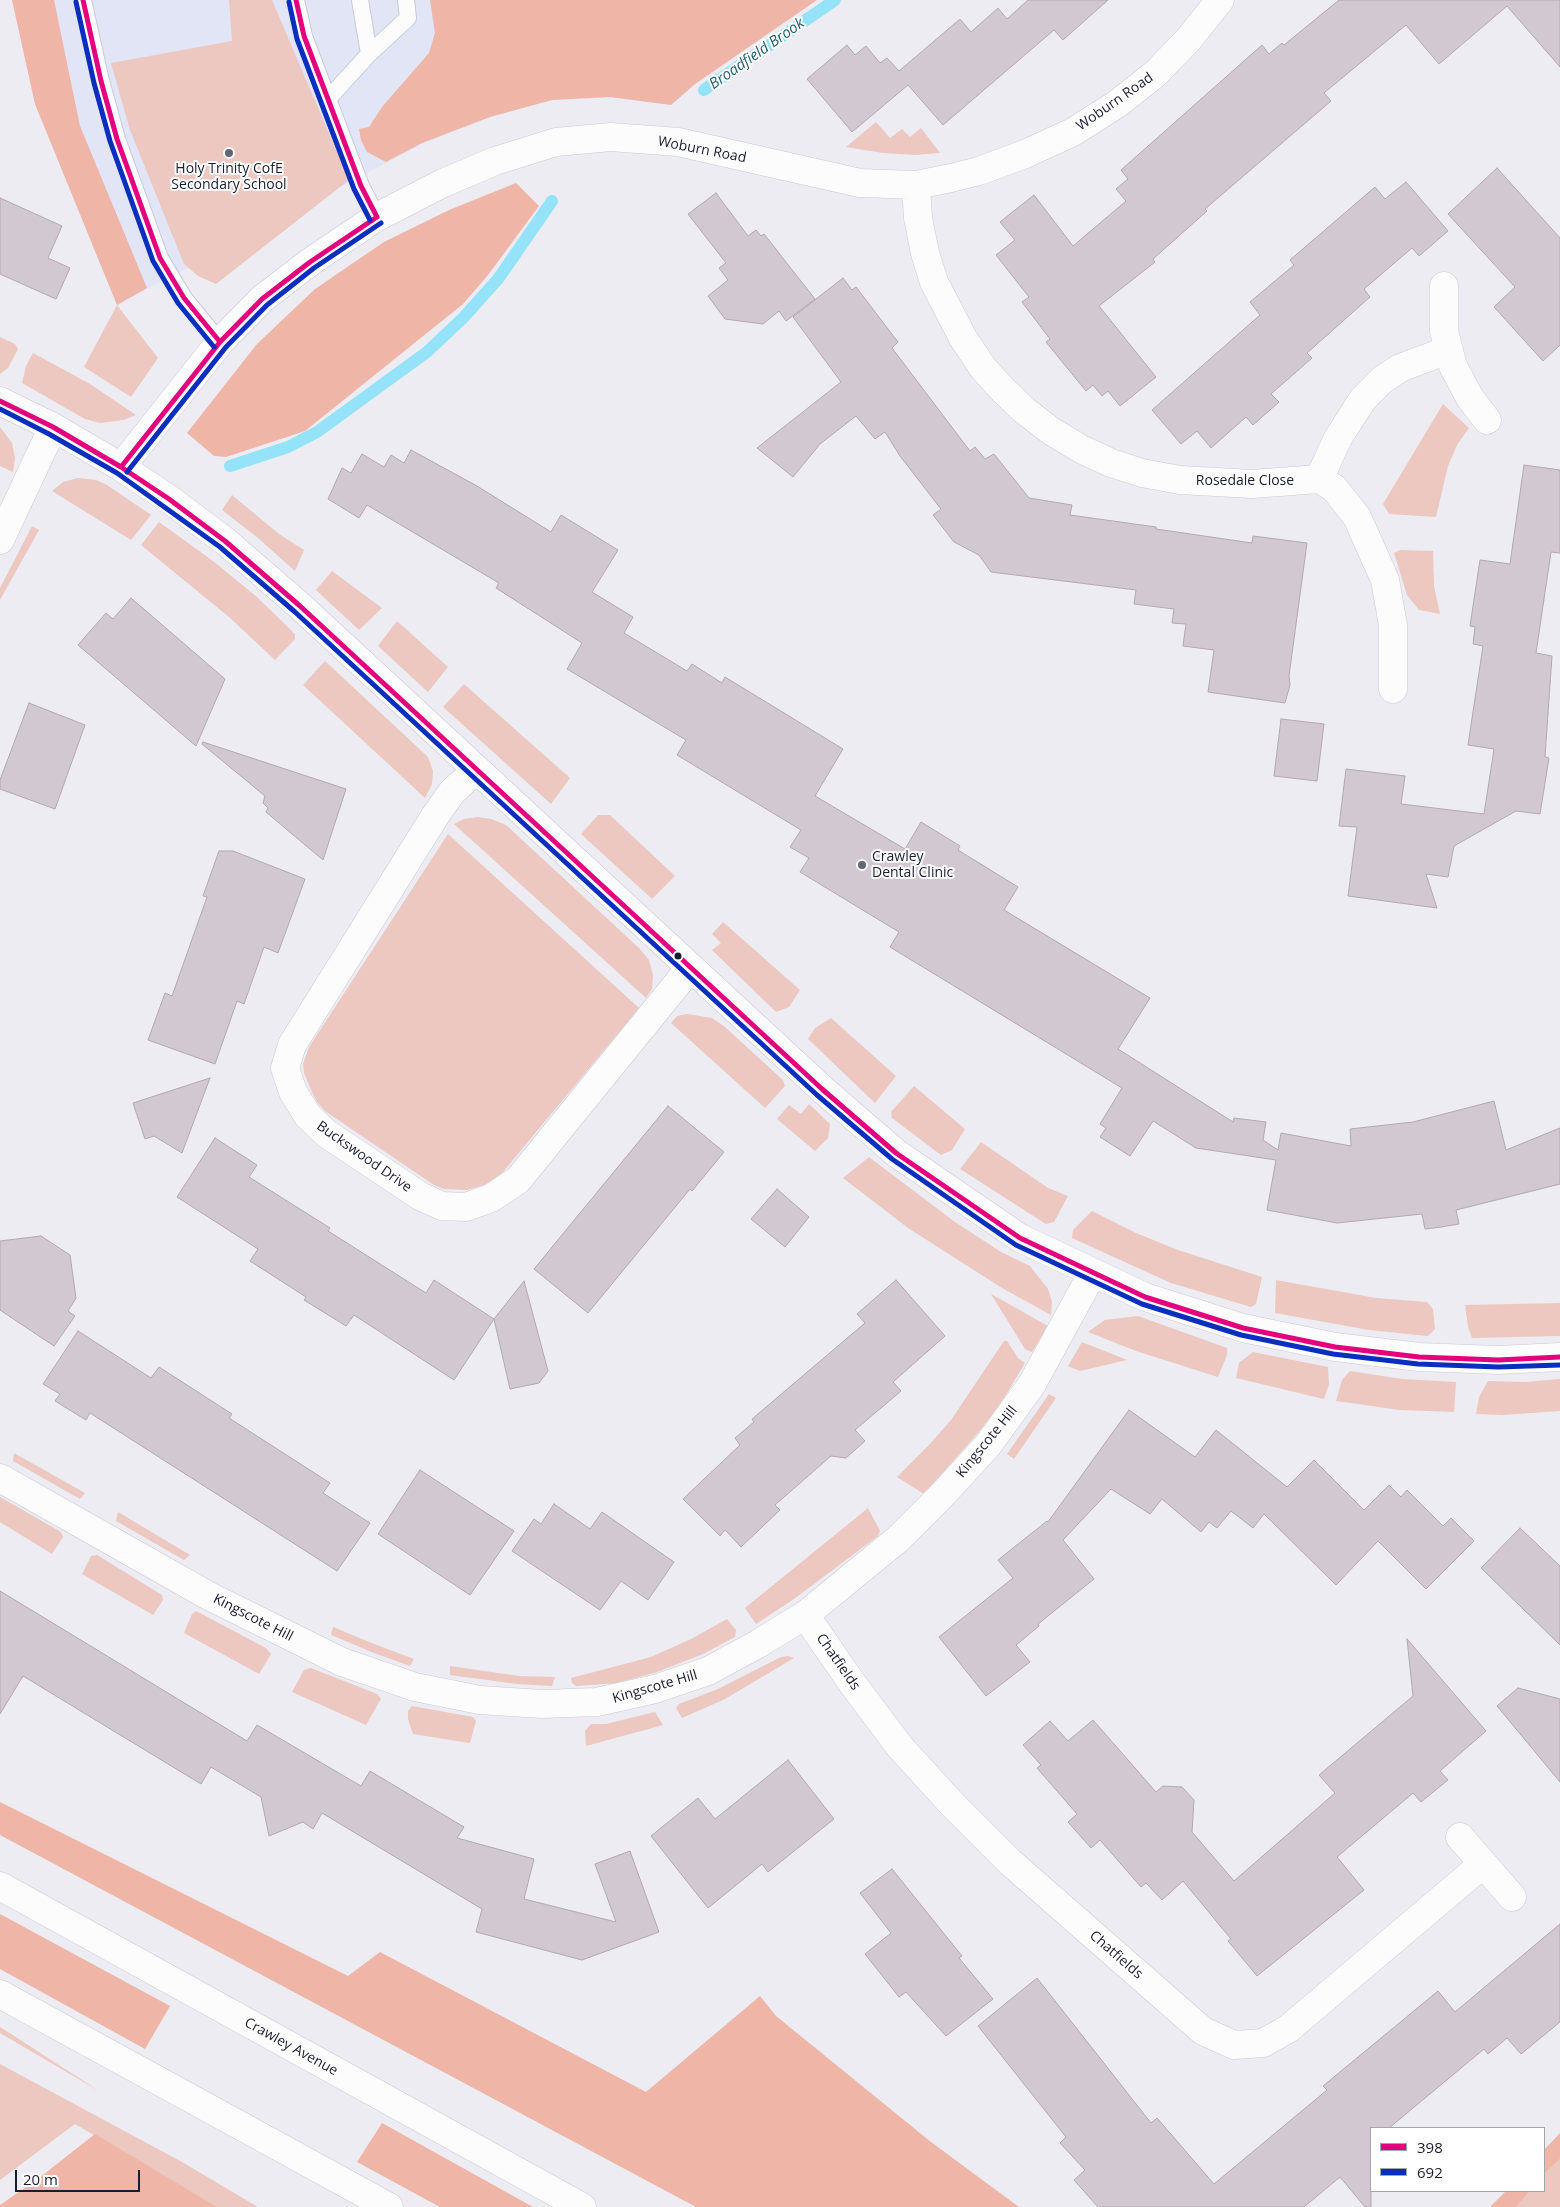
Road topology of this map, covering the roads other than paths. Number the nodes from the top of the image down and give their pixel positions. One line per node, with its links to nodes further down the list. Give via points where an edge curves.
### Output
1 (83, 0): 11 (lane, via 117,139 160,258 179,291)
2 (296, 0): 7 (lane, via 304,36)
3 (360, 0): 6 (lane)
4 (406, 0): 6 (lane, via 408,18)
5 (1220, 0): 8 (street, Woburn Road, via 1155,74 1117,104 1073,132 979,171)
6 (369, 54): 7 (lane)
7 (328, 99): 9 (lane, via 360,186)
8 (916, 185): 9 (street, Woburn Road, via 860,183 678,142 611,137 556,142 495,161 442,183); 17 (street, Rosedale Close, via 924,253 934,282 962,338 1003,390 1051,431 1111,463 1180,480 1252,484)
9 (377, 217): 11 (street, Woburn Road, via 262,299)
10 (1444, 286): 12 (street, via 1444,331)
11 (220, 342): 16 (street, Woburn Road)
12 (1448, 350): 14 (street, via 1461,383); 17 (street, via 1400,368 1382,380 1363,399 1338,438)
13 (0, 401): 15 (street)
14 (1487, 420)
15 (53, 427): 16 (street); 18 (street)
16 (121, 468): 20 (street, via 169,499 225,542 300,606)
17 (1319, 479): 19 (street, via 1334,488 1357,517 1385,580 1392,625)
18 (0, 540)
19 (1393, 688)
20 (476, 770): 21 (street); 21 (street, Buckswood Drive, via 452,792 435,816 292,1045 285,1068 292,1092 308,1116 327,1134 420,1196 442,1206 466,1207 491,1198 518,1180)
21 (690, 968): 22 (street, via 896,1153 1020,1238)
22 (1092, 1274): 23 (street, via 1145,1297 1243,1328 1335,1346 1419,1357 1498,1360); 25 (street, Kingscote Hill, via 1032,1384 988,1445 898,1539)
23 (1560, 1357)
24 (0, 1478): 25 (street, Kingscote Hill, via 209,1596 342,1662 415,1687 480,1700 542,1704 598,1702 656,1689 708,1671)
25 (805, 1615): 27 (street, Chatfields, via 900,1747 997,1850 1203,2031 1234,2045 1264,2043 1288,2029)
26 (1460, 1837): 27 (street)
27 (1483, 1864): 29 (street)
28 (0, 1886): 34 (street, Crawley Avenue)
29 (1512, 1897)
30 (0, 1994): 31 (street)
31 (325, 2173): 32 (lane); 33 (street)
32 (369, 2207)
33 (389, 2207)
34 (582, 2207)

